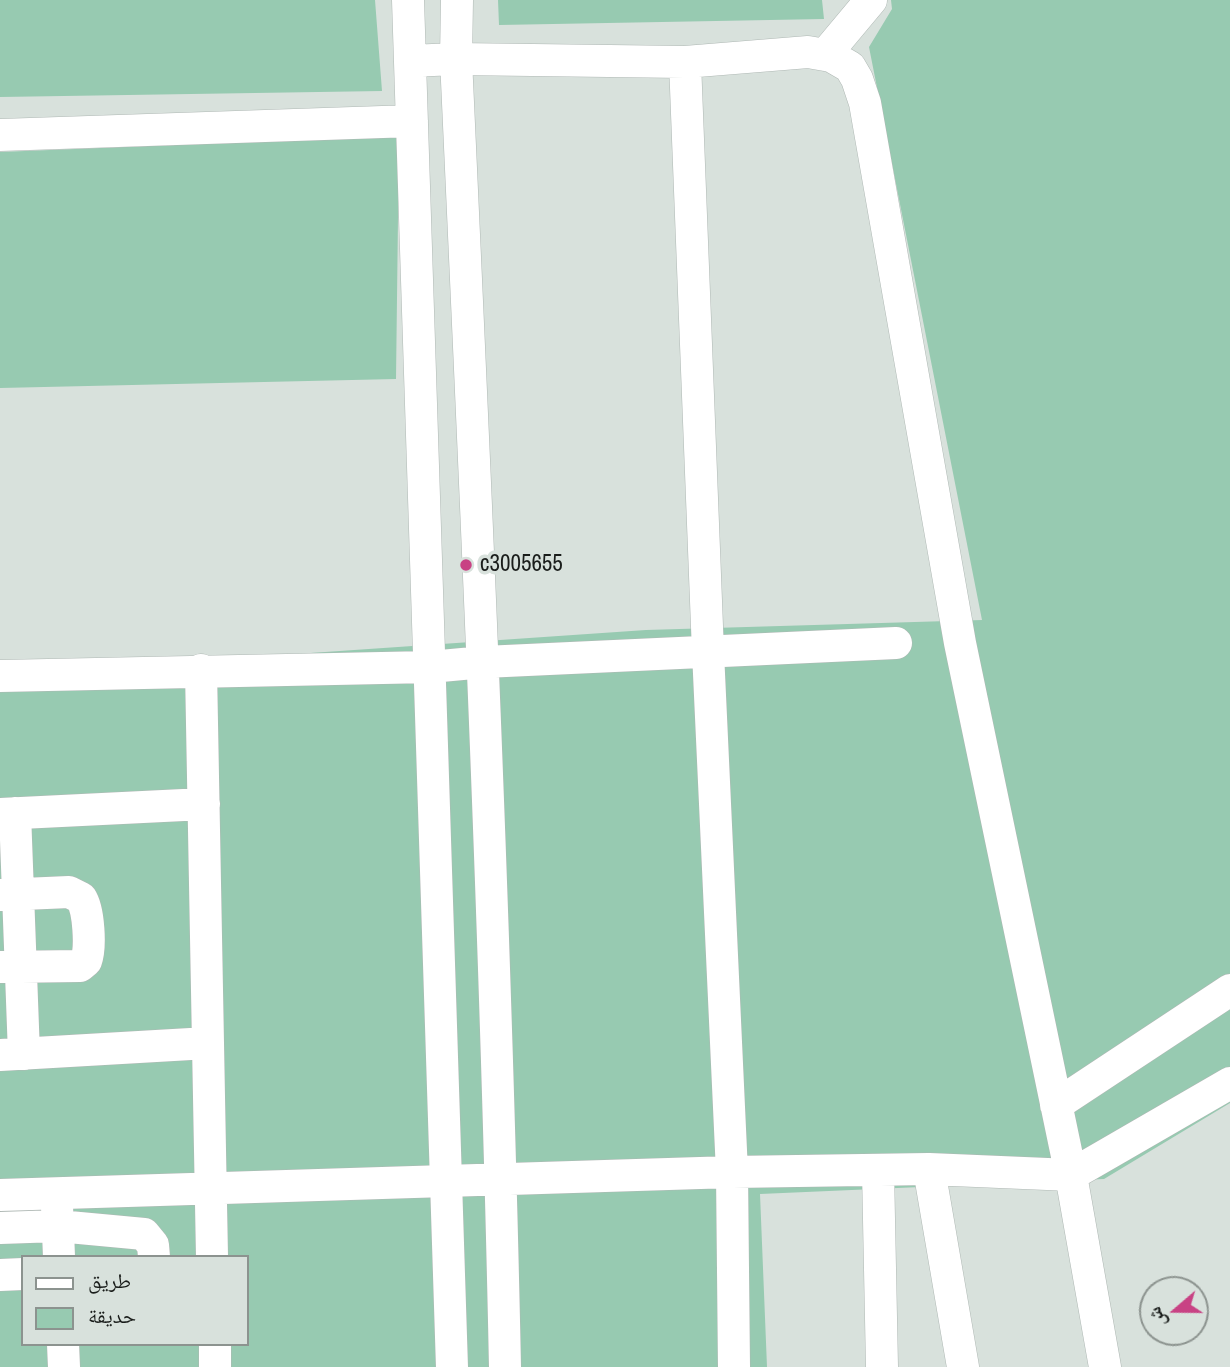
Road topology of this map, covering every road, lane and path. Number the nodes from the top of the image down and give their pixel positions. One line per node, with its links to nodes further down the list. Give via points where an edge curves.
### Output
1 (408, 0): 6 (street)
2 (457, 0): 5 (street)
3 (871, 0): 4 (street)
4 (825, 55): 7 (street, via 791,52); 24 (street, via 850,67 866,103 960,642)
5 (456, 59): 6 (street); 7 (street); 12 (street)
6 (410, 61): 8 (street)
7 (685, 62): 11 (street)
8 (412, 121): 9 (street); 13 (street)
9 (0, 135)
10 (896, 643): 11 (street)
11 (708, 652): 12 (street); 27 (street)
12 (484, 662): 13 (street); 29 (street)
13 (430, 667): 14 (street); 30 (street)
14 (201, 670): 15 (street); 16 (street)
15 (0, 676)
16 (204, 804): 17 (street); 21 (street)
17 (8, 814): 18 (street)
18 (9, 895): 19 (street); 19 (street, via 69,892 81,898 89,945 88,958 80,966)
19 (10, 967): 22 (street)
20 (1230, 990): 24 (street)
21 (208, 1043): 22 (street); 31 (street)
22 (12, 1055)
23 (1230, 1083): 28 (street)
24 (1056, 1105): 28 (street)
25 (929, 1169): 26 (street); 28 (street); 42 (street)
26 (878, 1170): 27 (street); 48 (street)
27 (732, 1172): 29 (street); 47 (street)
28 (1071, 1175): 49 (street)
29 (501, 1178): 30 (street); 46 (street)
30 (447, 1182): 31 (street); 45 (street)
31 (210, 1190): 32 (street); 37 (street)
32 (56, 1194): 33 (street); 35 (street)
33 (0, 1195)
34 (0, 1228): 35 (street)
35 (58, 1241): 36 (street, via 144,1234)
36 (154, 1255)
37 (212, 1255)
38 (21, 1274): 39 (street)
39 (0, 1275)
40 (63, 1346): 43 (street)
41 (215, 1346): 44 (street)
42 (958, 1366)
43 (65, 1367)
44 (215, 1367)
45 (452, 1367)
46 (505, 1367)
47 (734, 1367)
48 (882, 1367)
49 (1105, 1367)

